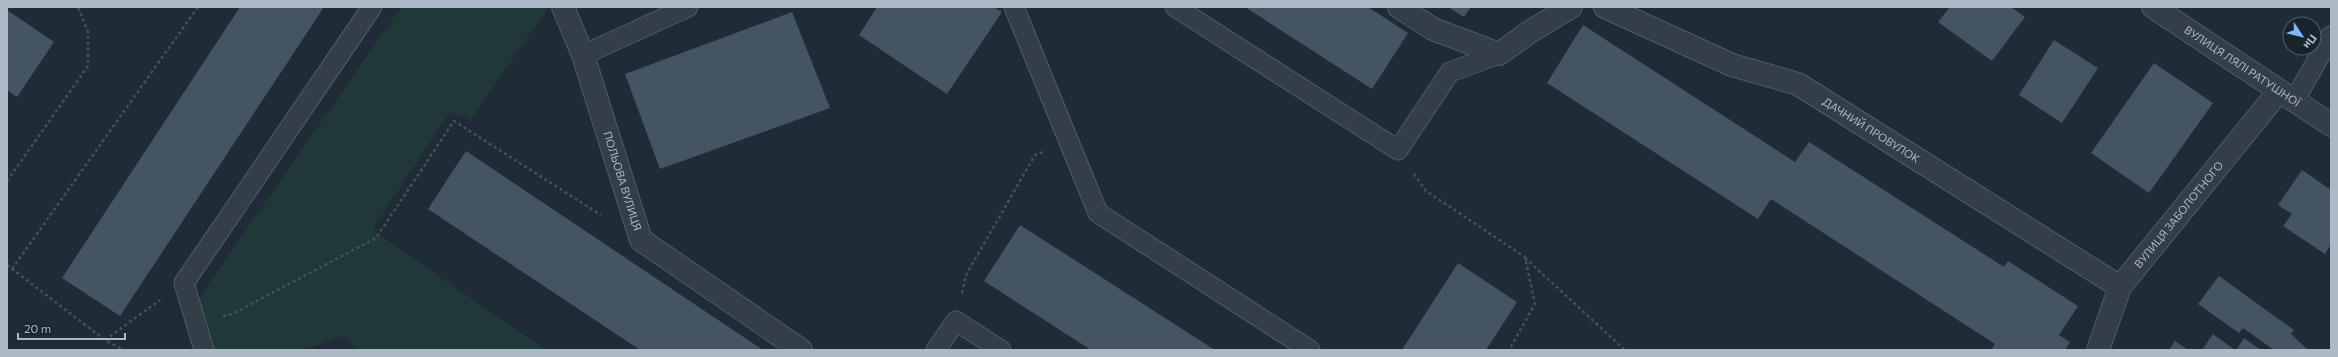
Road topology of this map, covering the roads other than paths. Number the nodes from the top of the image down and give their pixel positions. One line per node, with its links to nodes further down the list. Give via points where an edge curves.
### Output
1 (372, 7): 16 (lane, via 184,283)
2 (563, 7): 12 (street, ПОЛЬОВА ВУЛИЦЯ)
3 (688, 7): 12 (lane)
4 (1014, 7): 20 (lane, via 1098,213)
5 (1175, 7): 11 (lane, via 1398,150 1450,72)
6 (1399, 7): 11 (street, via 1433,29)
7 (1571, 7): 11 (street, via 1531,30)
8 (1606, 7): 15 (street, ДАЧНИЙ ПРОВУЛОК, via 1732,65 1798,84)
9 (2153, 7): 13 (street, ВУЛИЦЯ ЛЯЛІ РАТУШНОЇ)
10 (2331, 36): 13 (lane)
11 (1499, 54)
12 (583, 55): 17 (street, ПОЛЬОВА ВУЛИЦЯ, via 641,240)
13 (2286, 96): 14 (street, ВУЛИЦЯ ЛЯЛІ РАТУШНОЇ); 15 (street, ВУЛИЦЯ ЗАБОЛОТНОГО)
14 (2331, 125)
15 (2120, 286): 21 (street, ВУЛИЦЯ ЗАБОЛОТНОГО)
16 (204, 350)
17 (801, 350)
18 (936, 350): 19 (lane, via 956,321)
19 (1002, 350)
20 (1310, 350)
21 (2098, 350)

